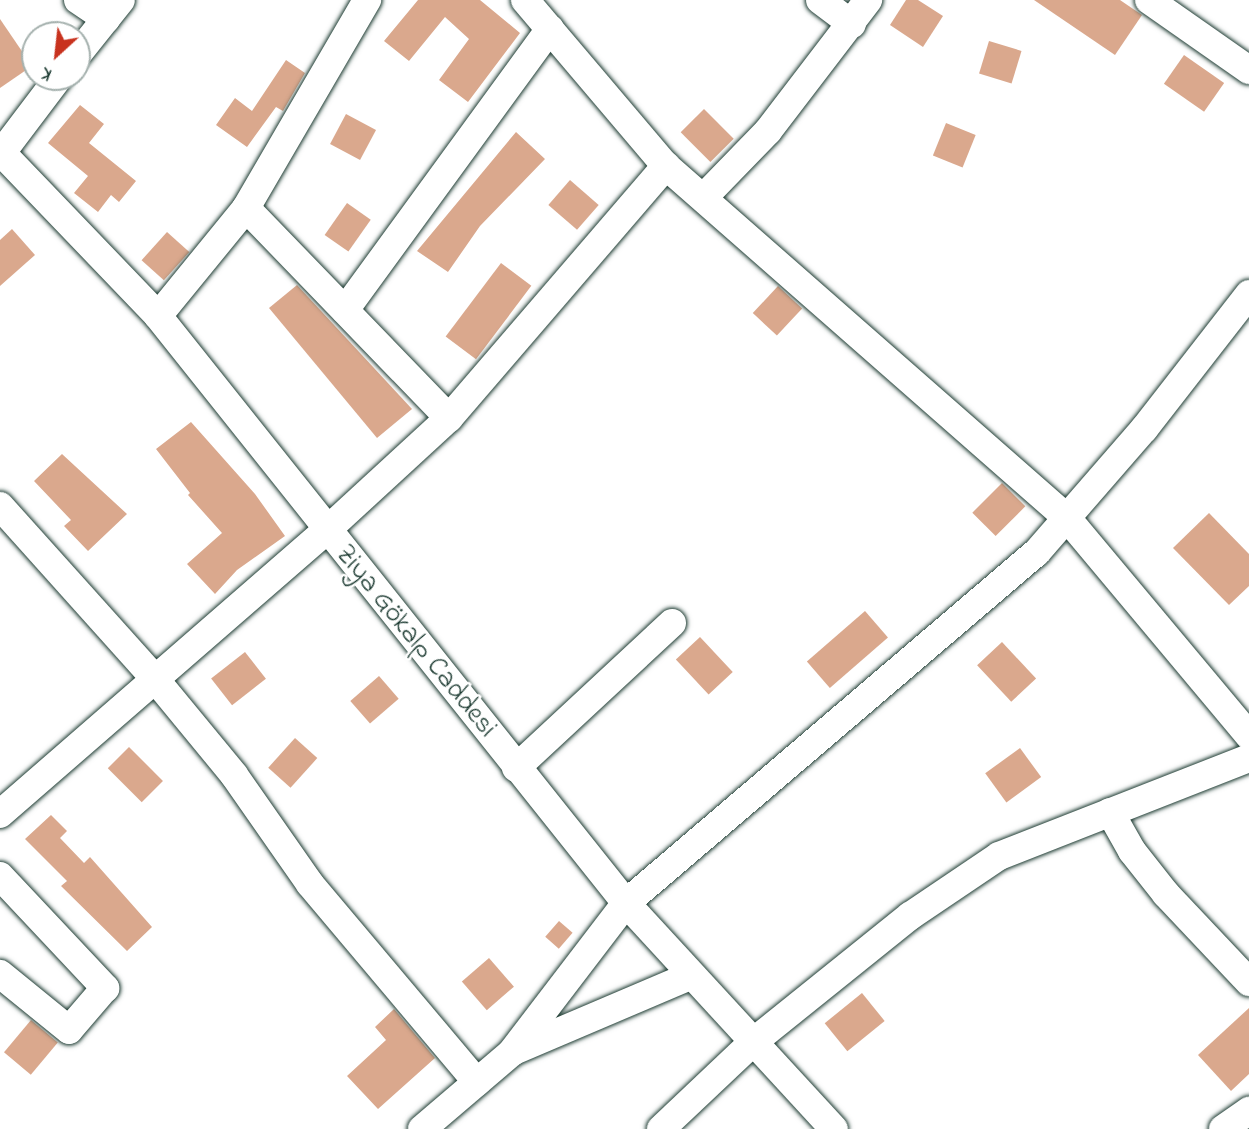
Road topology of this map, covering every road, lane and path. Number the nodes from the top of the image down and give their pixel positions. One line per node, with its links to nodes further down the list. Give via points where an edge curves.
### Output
1 (78, 0): 7 (street)
2 (366, 0): 16 (street)
3 (525, 0): 9 (street)
4 (820, 0): 8 (street)
5 (868, 0): 8 (street)
6 (1149, 0): 11 (street)
7 (113, 9): 10 (street)
8 (852, 24): 15 (street, via 768,131)
9 (550, 29): 14 (street); 18 (street)
10 (91, 37)
11 (1249, 70)
12 (48, 91): 13 (street)
13 (0, 153): 19 (street, Ziya Gökalp Caddesi)
14 (666, 166): 15 (street); 20 (street)
15 (704, 197): 22 (street)
16 (247, 208): 18 (street); 19 (street)
17 (1249, 294): 22 (street, via 1144,429)
18 (345, 310): 20 (street)
19 (158, 316): 23 (street, Ziya Gökalp Caddesi)
20 (449, 418): 23 (street)
21 (0, 506): 25 (street)
22 (1067, 517): 26 (street); 32 (street, via 1037,552 916,659)
23 (326, 531): 25 (street); 28 (street, Ziya Gökalp Caddesi)
24 (672, 623): 28 (street)
25 (155, 679): 29 (street); 38 (street, via 233,775 310,884)
26 (1249, 736)
27 (1249, 758): 30 (street)
28 (516, 768): 32 (street, Ziya Gökalp Caddesi)
29 (5, 800)
30 (1110, 812): 35 (street, via 1132,851 1166,894); 36 (street, via 999,856 911,916)
31 (0, 876): 33 (street, via 105,988 69,1030)
32 (626, 903): 34 (street, Ziya Gökalp Caddesi); 37 (street)
33 (0, 974)
34 (690, 976): 36 (street, Ziya Gökalp Caddesi); 37 (street)
35 (1249, 982)
36 (752, 1043): 41 (street); 42 (street, Ziya Gökalp Caddesi)
37 (512, 1052): 38 (street)
38 (477, 1082): 40 (street)
39 (1249, 1111): 43 (street)
40 (422, 1129)
41 (661, 1129)
42 (834, 1129)
43 (1223, 1129)

